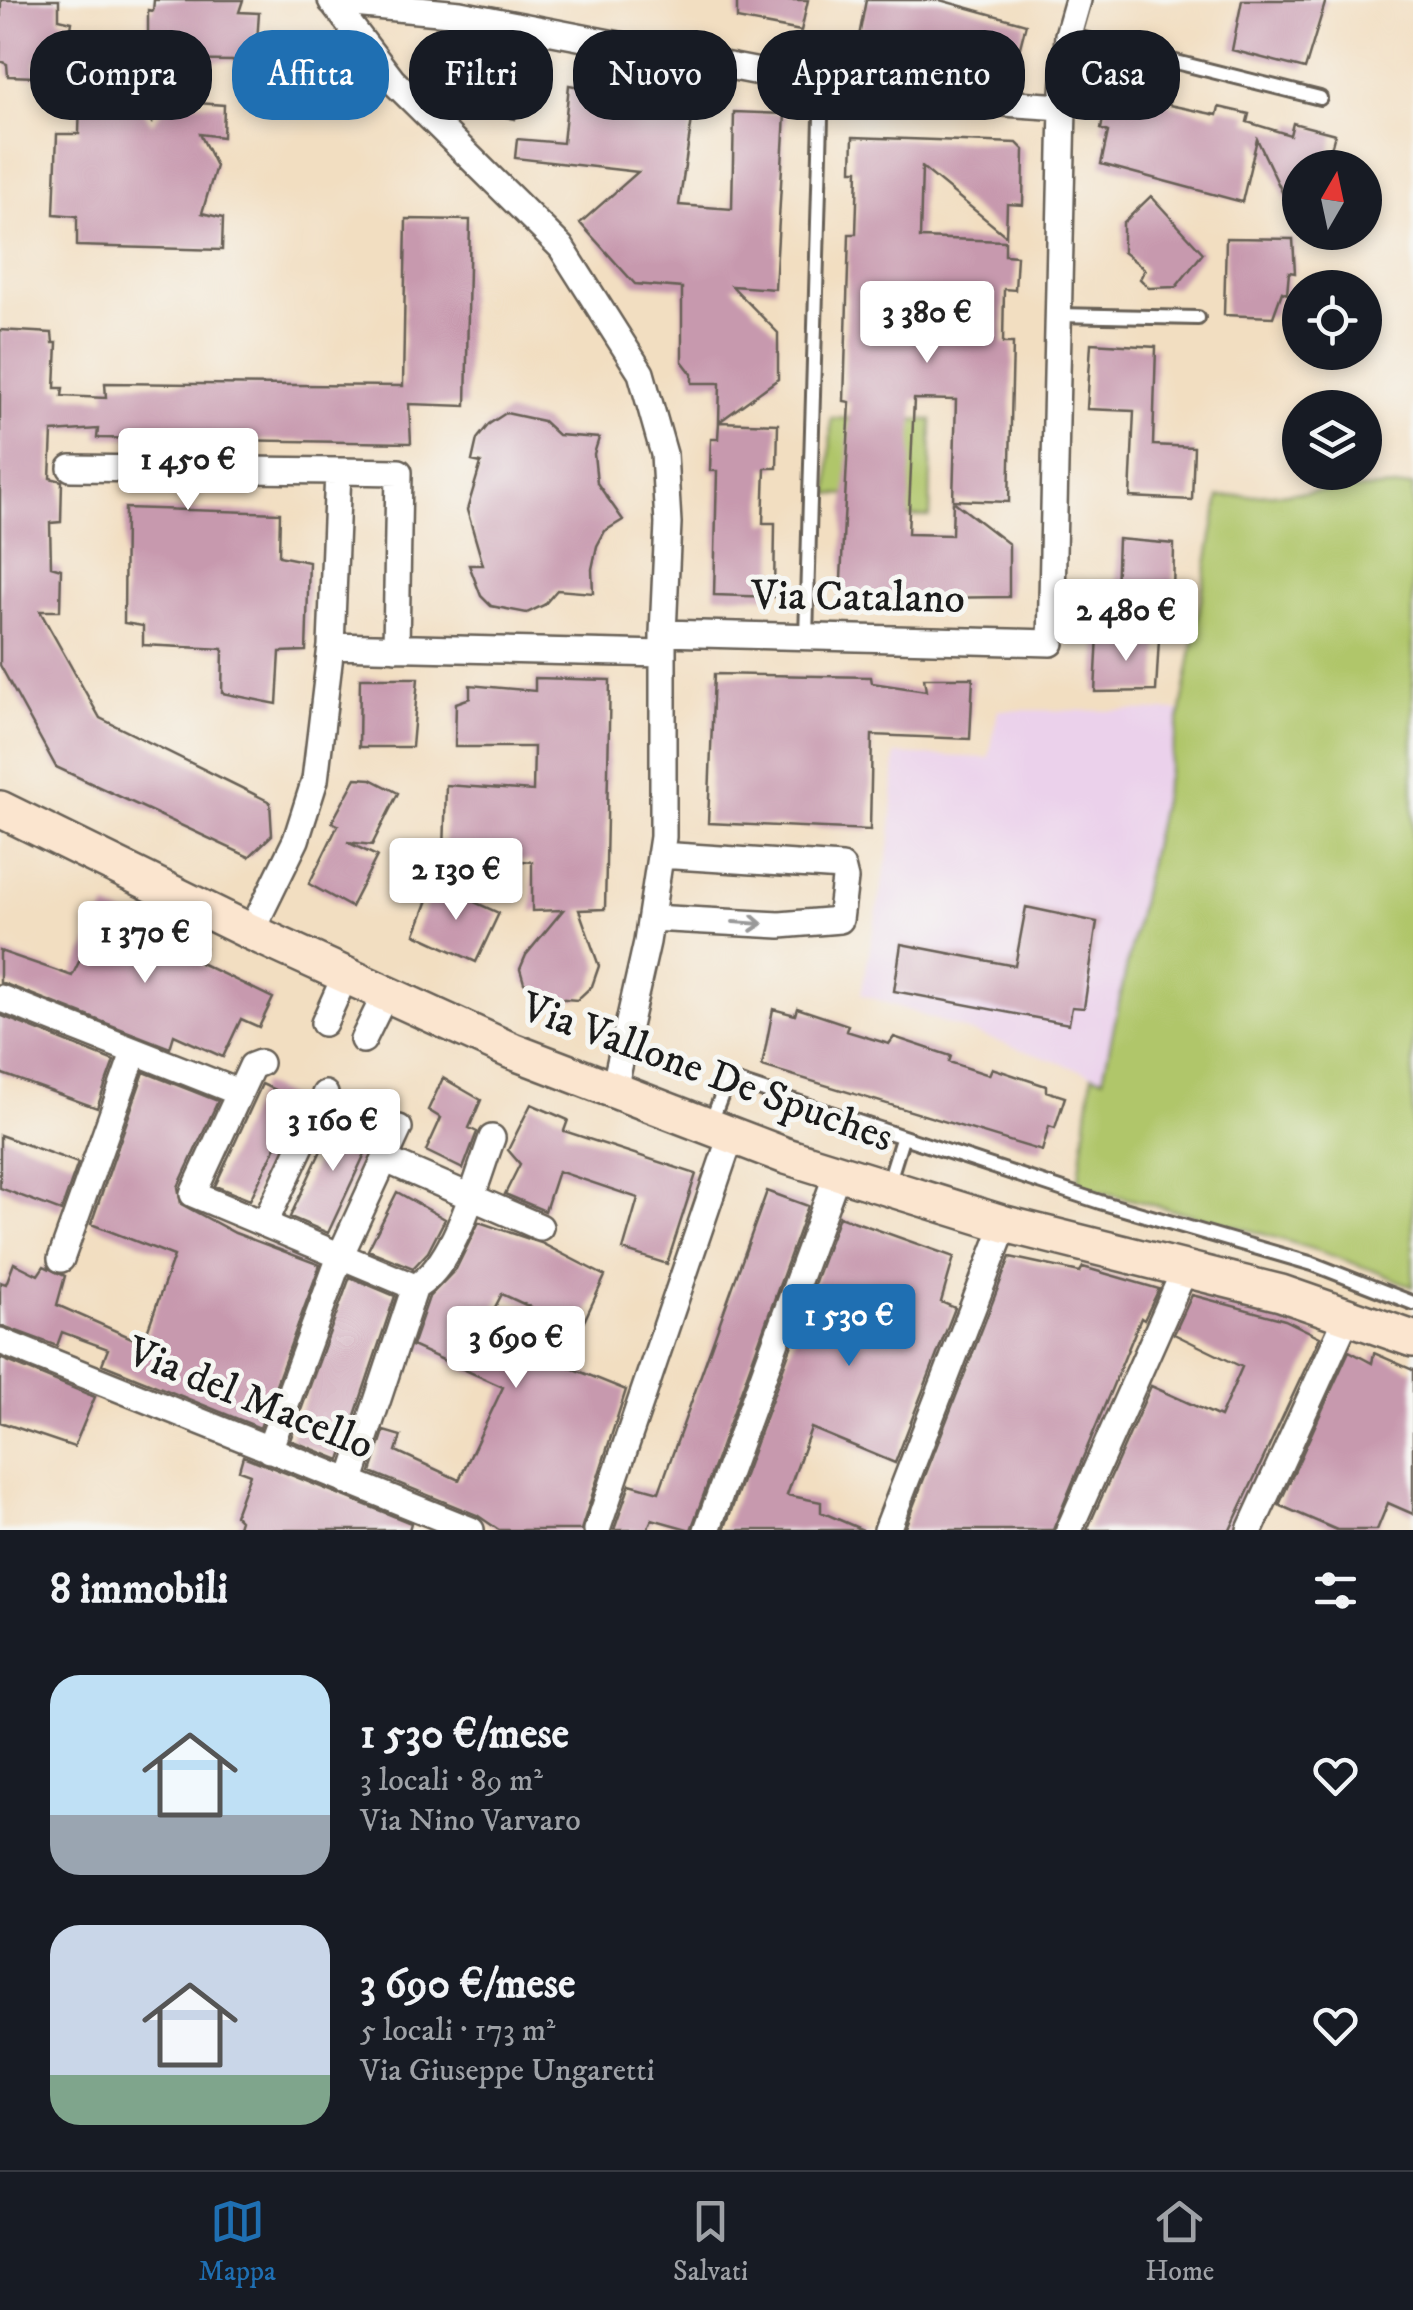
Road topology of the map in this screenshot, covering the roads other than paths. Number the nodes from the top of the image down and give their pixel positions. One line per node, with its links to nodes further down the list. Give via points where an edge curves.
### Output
1 (1078, 0): 3 (street)
2 (332, 1): 5 (street, via 480,18); 14 (street, via 394,81 561,247 641,373 664,454)
3 (1069, 30)
4 (1180, 63): 6 (lane)
5 (757, 71)
6 (1320, 98)
7 (821, 120): 13 (lane)
8 (1062, 120): 9 (street)
9 (1058, 315): 10 (lane); 13 (street, Via Catalano, via 1051,643)
10 (1198, 318)
11 (71, 468): 12 (street)
12 (338, 470): 15 (street); 16 (street, via 399,472)
13 (806, 638): 14 (street, Via Catalano)
14 (663, 643): 16 (street, Via Catalano); 18 (street)
15 (332, 646): 16 (street, Via Catalano); 20 (street, via 315,780 296,840)
16 (396, 648)
17 (0, 808): 20 (street, Via Vallone De Spuches)
18 (660, 855): 19 (street); 19 (street, one-way to 18, via 780,925 840,920 846,879 842,867)
19 (651, 918): 28 (street)
20 (250, 932): 21 (street, Via Vallone De Spuches)
21 (345, 976): 22 (street, Via Vallone De Spuches); 24 (street)
22 (385, 995): 25 (street); 28 (street, Via Vallone De Spuches)
23 (0, 998): 26 (street)
24 (324, 1023)
25 (363, 1040)
26 (134, 1053): 29 (street); 43 (street)
27 (260, 1063): 29 (street)
28 (614, 1088): 32 (street, Via Vallone De Spuches)
29 (238, 1092): 39 (street, via 193,1194)
30 (325, 1094): 39 (street)
31 (399, 1128): 35 (street)
32 (721, 1129): 34 (lane, via 728,1079); 36 (street, Via Vallone De Spuches); 53 (street)
33 (492, 1138): 38 (street)
34 (902, 1139): 37 (lane); 46 (lane, via 1313,1264)
35 (386, 1160): 38 (street); 42 (street)
36 (838, 1174): 37 (street, Via Vallone De Spuches); 54 (street)
37 (886, 1188): 40 (street, Via Vallone De Spuches)
38 (471, 1194): 41 (street); 45 (street, via 444,1259)
39 (265, 1224): 42 (street)
40 (1005, 1224): 44 (street, Via Vallone De Spuches); 55 (street)
41 (540, 1227)
42 (341, 1254): 45 (street); 50 (street)
43 (61, 1259)
44 (1185, 1269): 47 (street, Via Vallone De Spuches); 56 (street)
45 (415, 1287): 51 (street)
46 (1413, 1303)
47 (1348, 1314): 48 (street, Via Vallone De Spuches); 57 (street)
48 (1413, 1339)
49 (0, 1341): 50 (street, Via del Macello)
50 (269, 1450): 51 (street, Via del Macello)
51 (350, 1483): 52 (street, Via del Macello)
52 (472, 1530)
53 (596, 1530)
54 (706, 1530)
55 (887, 1530)
56 (1070, 1530)
57 (1250, 1530)

